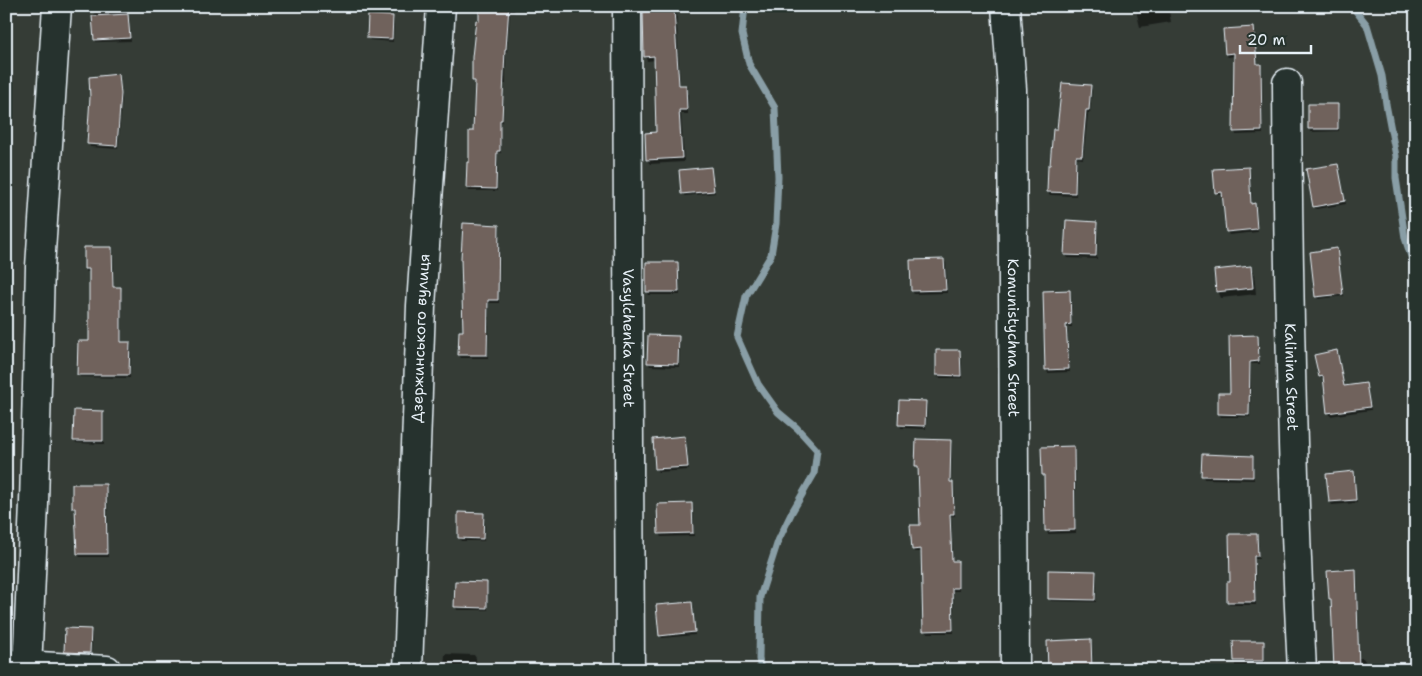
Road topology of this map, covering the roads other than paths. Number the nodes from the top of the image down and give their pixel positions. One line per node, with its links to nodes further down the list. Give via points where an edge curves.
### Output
1 (57, 6): 6 (street, via 40,267 34,504)
2 (440, 6): 8 (street, Дзержинського вулиця, via 421,306)
3 (627, 6): 9 (street, Vasylchenka Street)
4 (1006, 6): 10 (street, Komunistychna Street, via 1012,89)
5 (1287, 83): 11 (street, Kalinina Street, via 1289,325)
6 (20, 667): 7 (street)
7 (106, 670)
8 (408, 670)
9 (630, 670)
10 (1015, 670)
11 (1302, 670)

